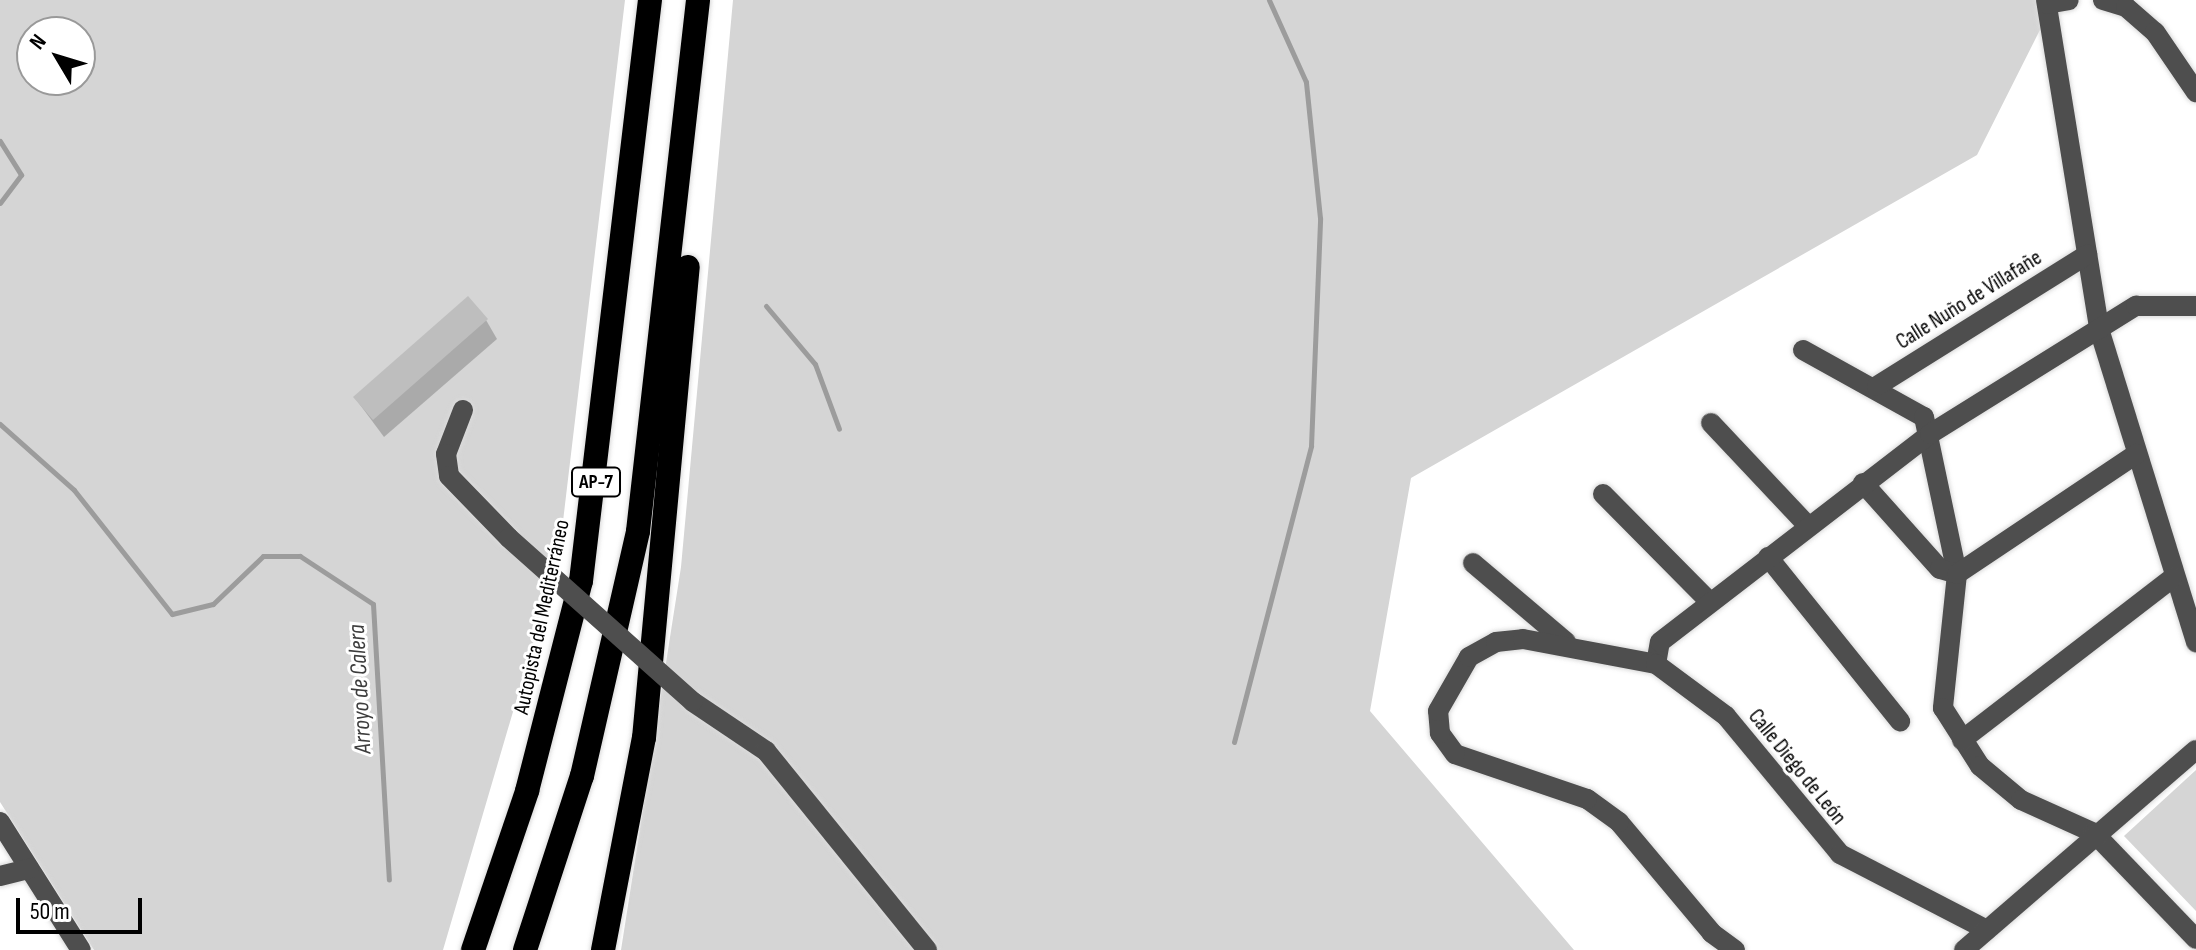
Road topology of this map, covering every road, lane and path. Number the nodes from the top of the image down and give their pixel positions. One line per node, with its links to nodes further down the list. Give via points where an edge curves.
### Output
1 (650, 0): 40 (highway, Autopista del Mediterráneo / AP-7, via 581,581 527,791)
2 (698, 0): 6 (highway, AP-7)
3 (2069, 0): 5 (street)
4 (2103, 0): 7 (street, via 2126,7 2155,32)
5 (2046, 2): 8 (street)
6 (690, 85): 41 (highway, AP-7, via 656,421 635,544 582,776); 42 (highway, via 698,150 656,636)
7 (2196, 92)
8 (2087, 255): 10 (street); 12 (street, Calle Nuño de Villafañe)
9 (2196, 306): 10 (street, via 2136,306)
10 (2100, 332): 15 (street); 16 (street)
11 (1803, 350): 12 (street)
12 (1877, 386): 15 (street, via 1924,417)
13 (463, 410): 43 (street, bridge, via 446,454 449,476 509,538 693,702 766,751)
14 (1711, 423): 19 (street)
15 (1930, 434): 17 (street); 22 (street)
16 (2136, 454): 22 (street); 23 (street)
17 (1863, 483): 19 (street); 22 (street, via 1940,569)
18 (1603, 494): 24 (street)
19 (1808, 526): 20 (street)
20 (1768, 557): 24 (street); 30 (street)
21 (1473, 563): 25 (street, via 1499,579)
22 (1957, 574): 31 (street, via 1943,708)
23 (2172, 578): 27 (street); 31 (street)
24 (1710, 602): 29 (street, via 1660,642)
25 (1523, 607): 26 (street, via 1531,622); 28 (street)
26 (1523, 639): 28 (street, Calle Diego de León); 44 (street, via 1496,642 1457,670 1438,711 1446,744 1478,768 1587,799 1608,814)
27 (2196, 643)
28 (1569, 644): 29 (street, Calle Diego de León)
29 (1656, 664): 37 (street, Calle Diego de León, via 1717,707 1840,854)
30 (1900, 721)
31 (1962, 740): 34 (street, via 1980,766 2021,800)
32 (2196, 750): 34 (street)
33 (0, 822): 35 (street)
34 (2094, 833): 37 (street); 38 (street)
35 (29, 869): 36 (street); 39 (street)
36 (0, 876)
37 (1987, 930): 45 (street)
38 (2196, 939)
39 (81, 950)
40 (473, 950)
41 (525, 950)
42 (603, 950)
43 (927, 950)
44 (1735, 950)
45 (1964, 950)

